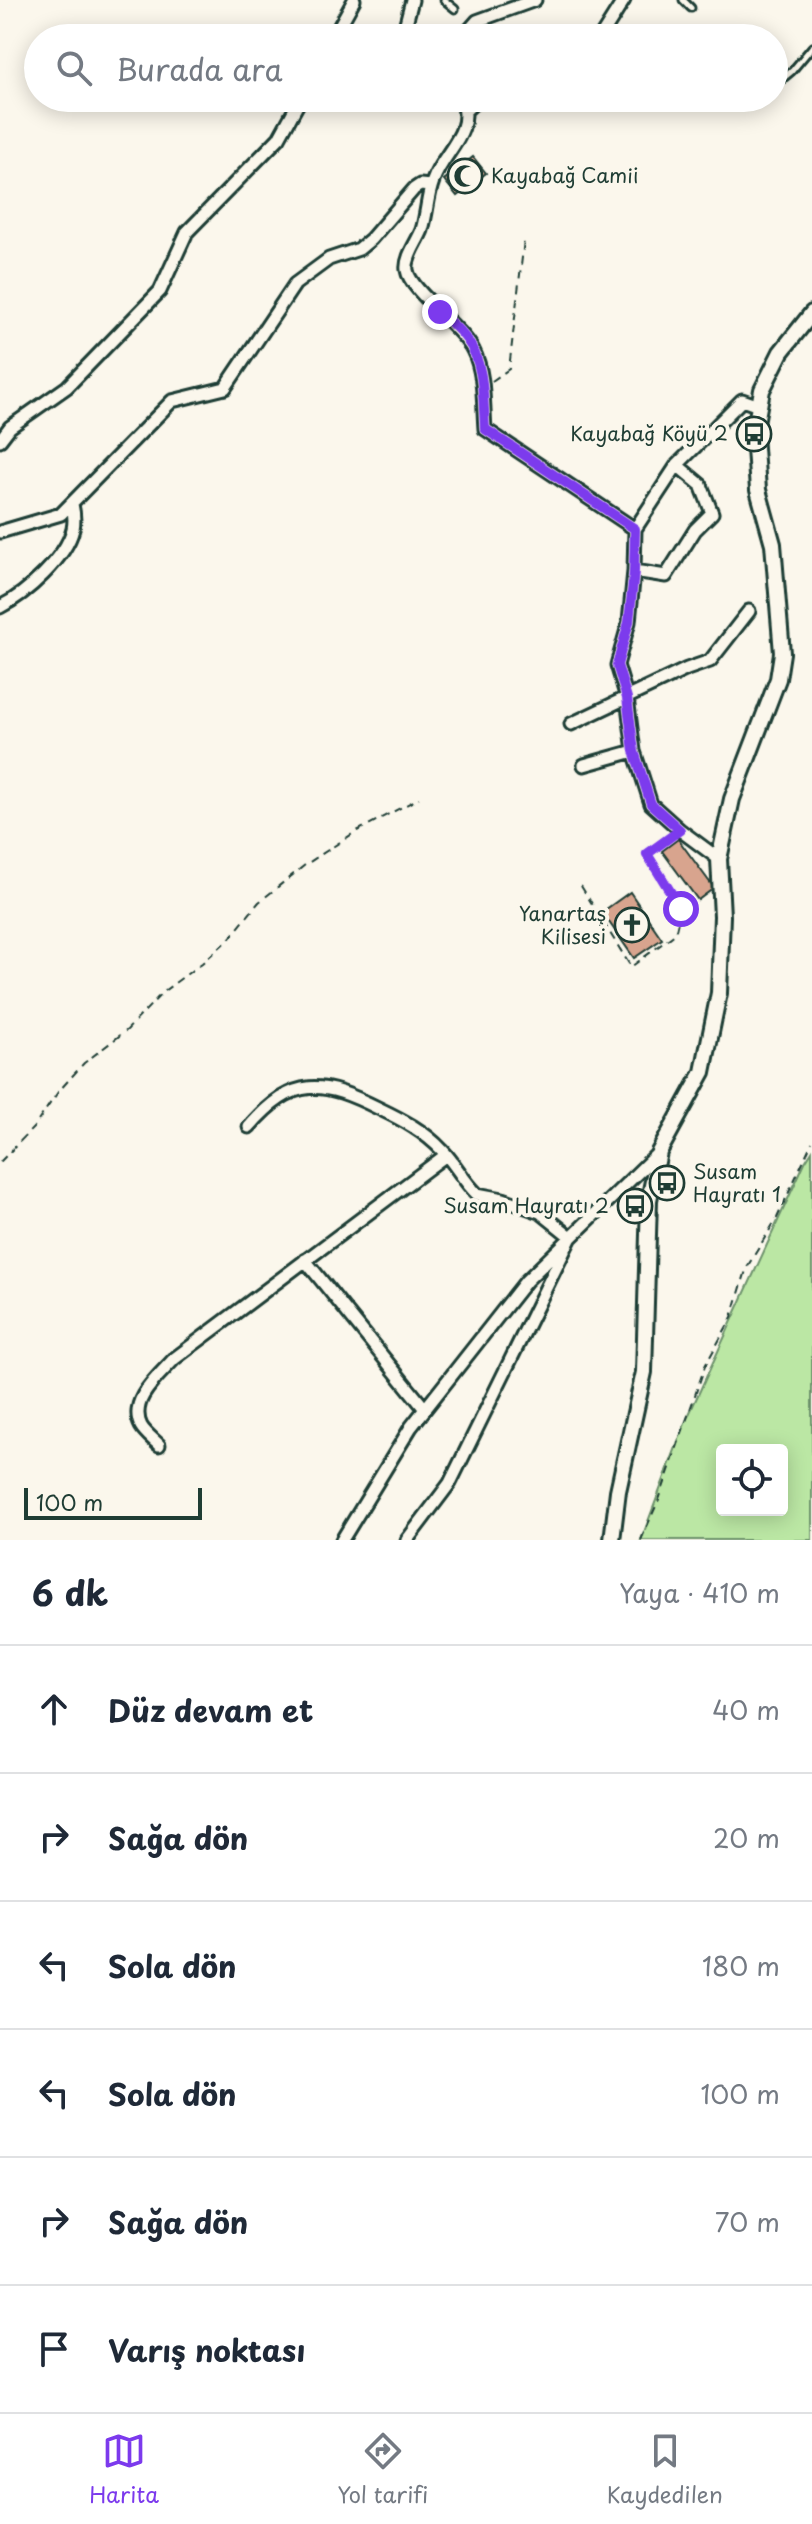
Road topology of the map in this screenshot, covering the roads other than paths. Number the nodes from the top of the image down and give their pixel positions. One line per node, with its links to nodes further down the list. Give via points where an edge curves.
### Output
1 (354, 0): 10 (street)
2 (412, 0): 11 (street)
3 (444, 0): 9 (lane)
4 (535, 0): 7 (street)
5 (624, 0): 13 (street)
6 (683, 0): 8 (lane)
7 (516, 3): 12 (street)
8 (691, 8)
9 (455, 9)
10 (341, 24)
11 (406, 24)
12 (474, 24)
13 (609, 24)
14 (812, 47): 15 (lane)
15 (788, 74)
16 (293, 112): 21 (street, via 279,138 187,232 160,291 67,387)
17 (464, 112): 18 (street, via 457,143)
18 (431, 186): 23 (street, via 414,189 359,249 329,259 295,284 225,388 172,401); 24 (street, via 407,271 475,353 485,429)
19 (812, 313): 20 (street, via 781,352)
20 (759, 406): 22 (street, via 742,400); 33 (street, via 754,434 758,490 773,544 782,653 778,679 732,799)
21 (0, 440)
22 (677, 465): 24 (street); 26 (street, via 701,485 712,513 666,576)
23 (72, 504): 25 (street, via 61,514); 27 (street, via 74,524 67,543 30,587)
24 (635, 529): 26 (street)
25 (0, 532)
26 (634, 571): 29 (street, via 629,622 617,665)
27 (0, 607)
28 (749, 611): 29 (street, via 710,661)
29 (627, 698): 30 (street); 31 (street)
30 (571, 724)
31 (634, 751): 32 (street); 33 (street, via 651,804)
32 (584, 765)
33 (719, 859): 35 (street, via 719,993 703,1072)
34 (249, 1127): 36 (street, via 267,1106 290,1093 334,1089 417,1127)
35 (659, 1152): 37 (street); 43 (street, via 649,1200 644,1372)
36 (446, 1155): 37 (street, via 477,1194 540,1212); 38 (street)
37 (571, 1237): 39 (street, via 526,1281); 42 (street, via 450,1483)
38 (305, 1260): 39 (street); 40 (street, via 174,1359 144,1394 139,1421)
39 (425, 1409): 41 (street)
40 (159, 1445)
41 (342, 1540)
42 (407, 1540)
43 (612, 1540)

